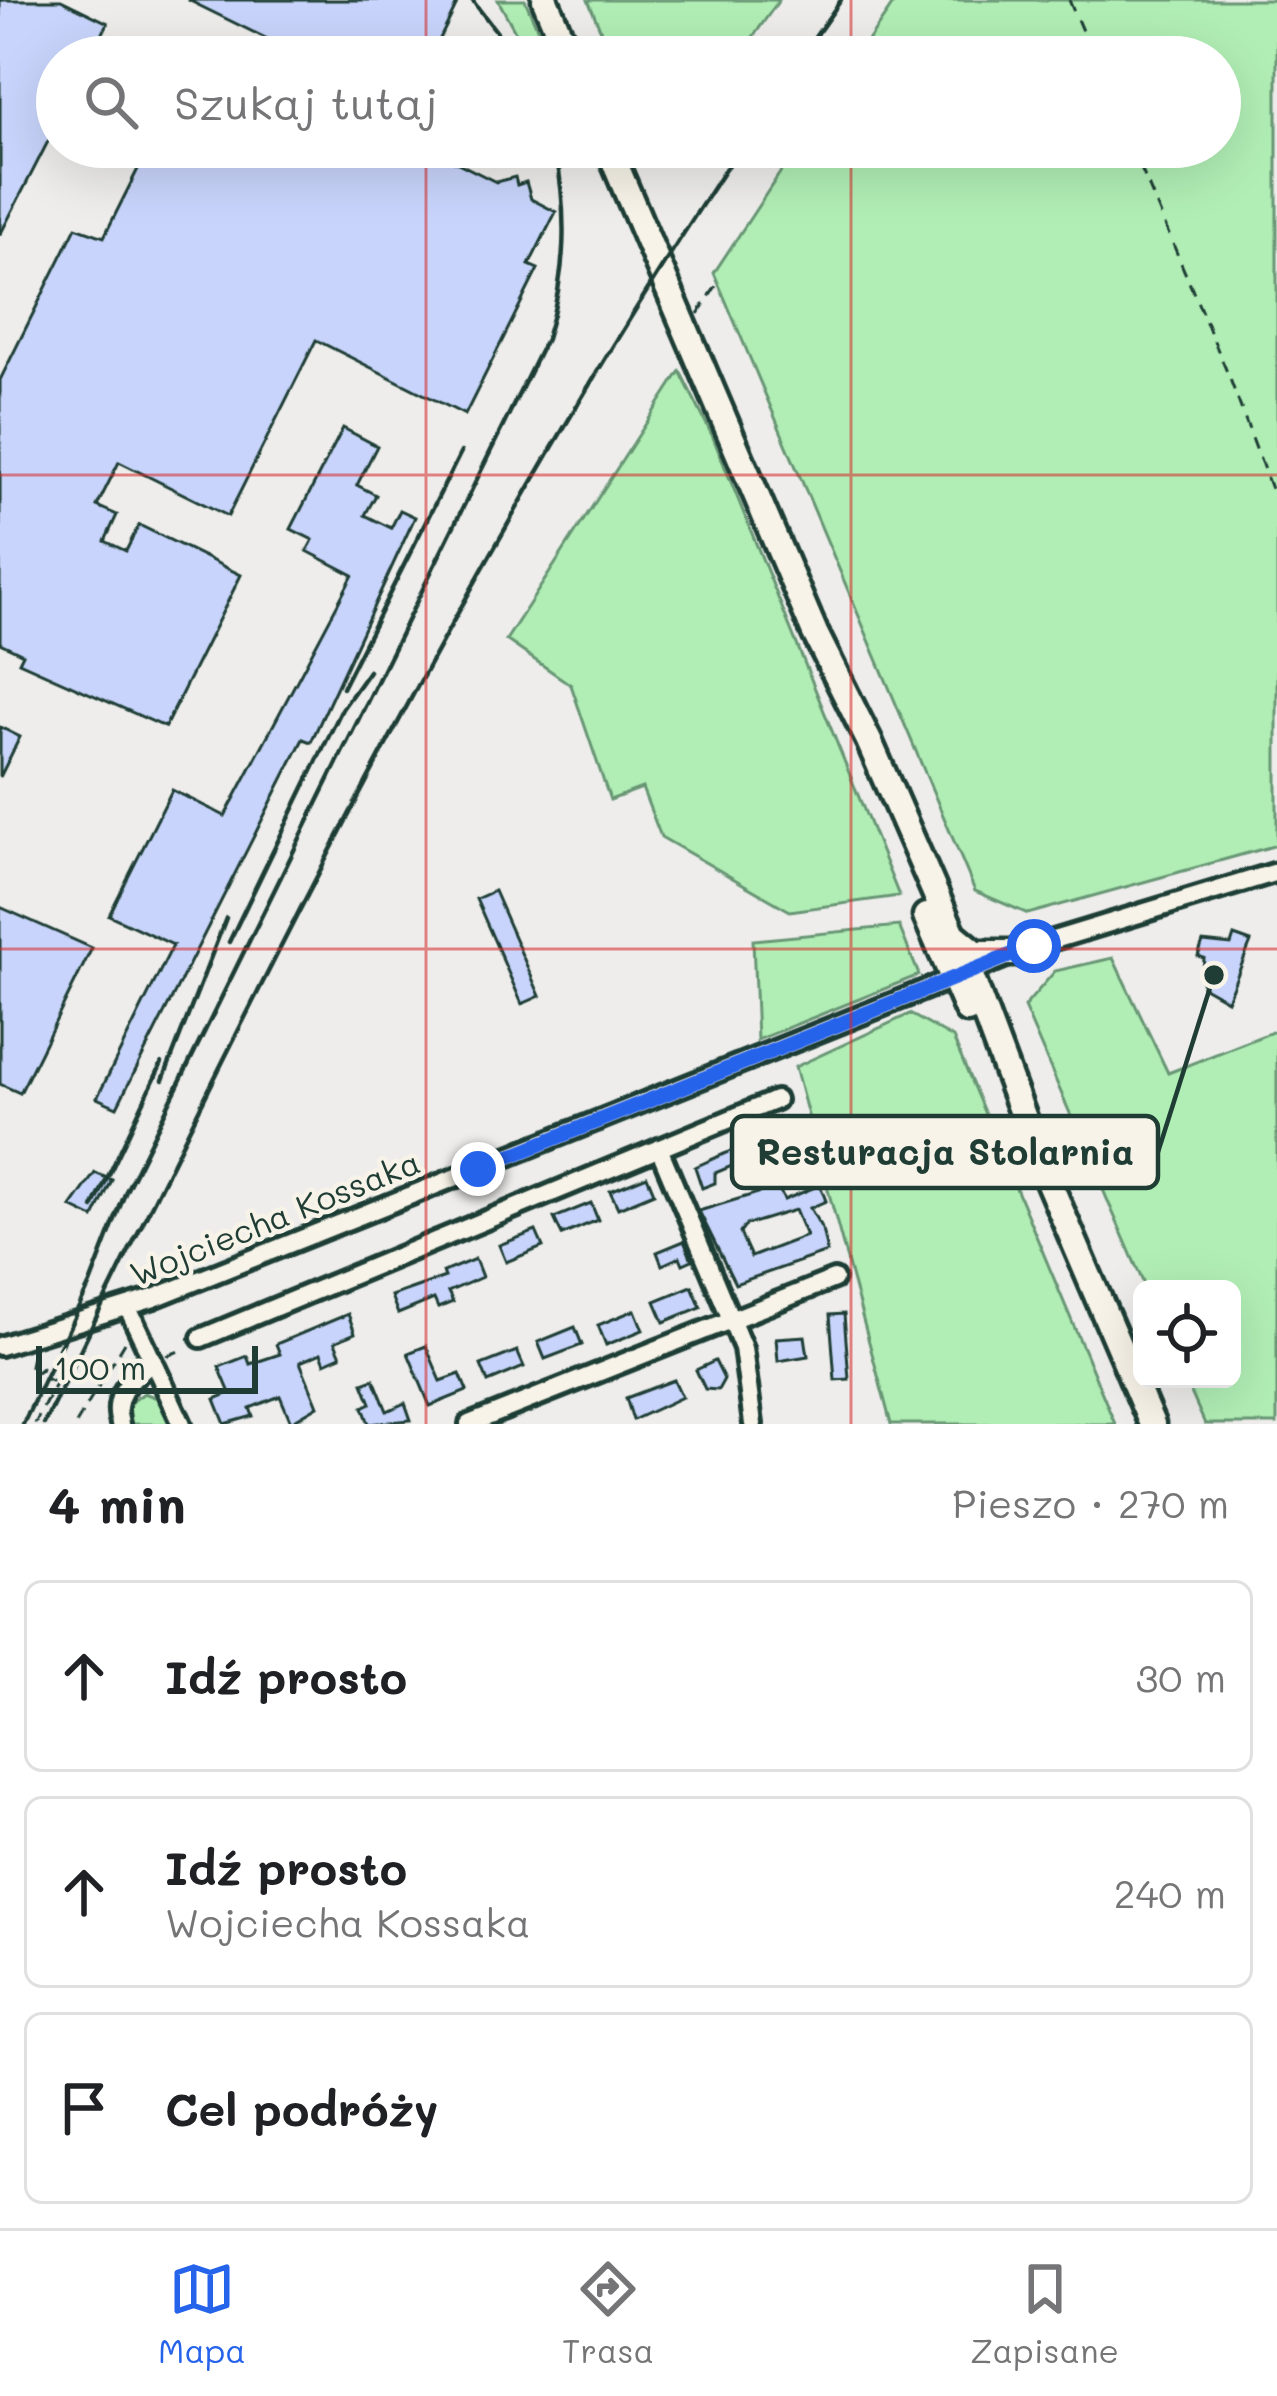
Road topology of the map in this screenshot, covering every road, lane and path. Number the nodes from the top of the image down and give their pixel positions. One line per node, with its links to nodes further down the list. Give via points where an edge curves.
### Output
1 (545, 0): 3 (highway)
2 (1069, 0): 4 (path)
3 (560, 36)
4 (1084, 36)
5 (617, 168): 8 (highway)
6 (1141, 168): 9 (path)
7 (718, 283): 8 (path)
8 (685, 328): 10 (highway)
9 (1277, 505)
10 (814, 633): 12 (highway); 14 (highway, via 847,729)
11 (1277, 872): 13 (street, Wojciecha Kossaka)
12 (951, 932): 13 (highway, via 976,953); 14 (highway)
13 (1009, 956): 14 (street, Wojciecha Kossaka); 15 (highway, via 983,975)
14 (961, 975): 15 (highway); 18 (highway); 20 (street, Wojciecha Kossaka)
15 (980, 999): 18 (highway)
16 (776, 1100): 17 (street)
17 (659, 1148): 21 (street); 23 (street)
18 (1041, 1164): 33 (highway)
19 (834, 1279): 21 (street)
20 (128, 1308): 24 (street, Wojciecha Kossaka); 26 (street)
21 (731, 1319): 31 (street); 32 (street, via 748,1365)
22 (124, 1334): 28 (path)
23 (201, 1338): 26 (path)
24 (0, 1346)
25 (29, 1347): 27 (path, via 29,1370 42,1368 39,1375 51,1381 58,1376)
26 (156, 1361): 29 (street, via 121,1394); 30 (street)
27 (35, 1424)
28 (76, 1424)
29 (120, 1424)
30 (182, 1424)
31 (469, 1424)
32 (753, 1424)
33 (1152, 1424)

